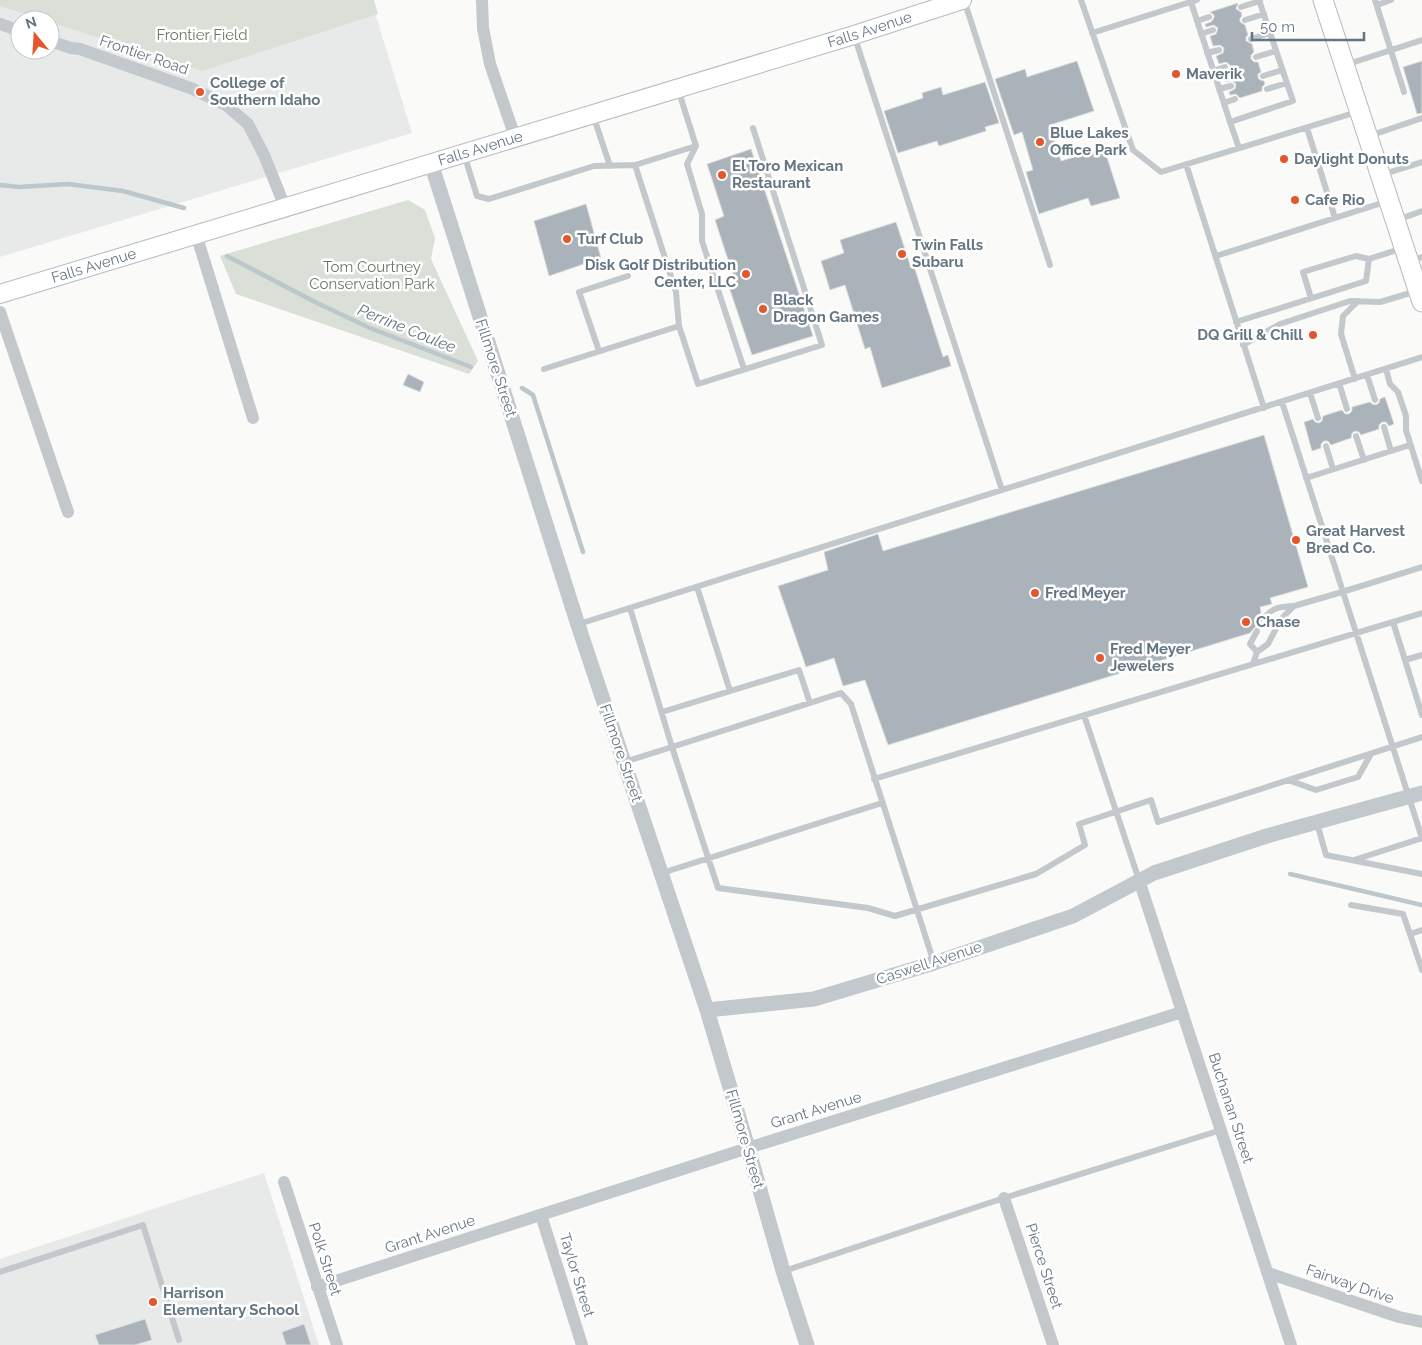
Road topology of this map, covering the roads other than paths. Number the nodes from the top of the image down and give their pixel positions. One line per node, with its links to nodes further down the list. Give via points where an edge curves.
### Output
1 (482, 0): 47 (street, via 490,64)
2 (963, 0): 17 (main road, Falls Avenue); 66 (lane)
3 (1081, 0): 15 (lane)
4 (1323, 0): 27 (main road)
5 (1391, 0): 8 (lane)
6 (1194, 1): 13 (lane); 15 (lane)
7 (1260, 1): 9 (lane); 10 (lane)
8 (1376, 2): 22 (lane)
9 (1241, 7)
10 (1264, 14): 12 (lane); 16 (lane)
11 (1209, 17): 13 (lane)
12 (1245, 20)
13 (1197, 21): 18 (lane)
14 (1213, 30): 18 (lane)
15 (1092, 33): 53 (lane, via 1132,150 1161,172)
16 (1270, 33): 19 (lane); 24 (lane)
17 (854, 34): 34 (main road, Falls Avenue); 100 (lane)
18 (1201, 34): 25 (lane)
19 (1251, 39)
20 (1422, 40): 22 (lane)
21 (60, 44): 58 (street, Frontier Road, via 193,89 226,105 248,124)
22 (1391, 49): 27 (lane); 37 (lane)
23 (1219, 50): 25 (lane)
24 (1276, 51): 26 (lane); 29 (lane)
25 (1207, 53): 30 (lane)
26 (1256, 57)
27 (1344, 65): 40 (main road)
28 (1224, 67): 30 (lane)
29 (1282, 70): 31 (lane); 32 (lane)
30 (1213, 71): 35 (lane)
31 (1263, 76)
32 (1287, 83): 36 (lane); 43 (lane, via 1293,101)
33 (1231, 86): 35 (lane)
34 (677, 88): 41 (main road, Falls Avenue); 48 (lane)
35 (1219, 89): 39 (lane)
36 (1267, 89)
37 (1404, 92)
38 (1235, 100): 39 (lane)
39 (1224, 103): 43 (lane)
40 (1359, 112): 45 (lane); 46 (main road)
41 (593, 114): 47 (main road, Falls Avenue); 55 (lane)
42 (1422, 118): 46 (lane)
43 (1230, 122): 49 (lane)
44 (753, 128): 79 (lane, via 822,345)
45 (1307, 128): 49 (lane); 60 (lane)
46 (1368, 136): 56 (main road)
47 (515, 137): 50 (main road, Falls Avenue)
48 (696, 146): 54 (lane); 79 (lane, via 687,164 702,214 702,240)
49 (1238, 148): 53 (lane)
50 (464, 153): 51 (main road, Falls Avenue); 55 (lane, via 477,196 490,200 594,166)
51 (431, 162): 58 (main road, Falls Avenue); 110 (street, Fillmore Street)
52 (1422, 162): 56 (lane)
53 (1186, 164): 63 (lane)
54 (635, 165): 55 (lane); 74 (lane, via 676,292)
55 (610, 166)
56 (1380, 176): 57 (main road)
57 (1389, 200): 60 (lane); 61 (main road)
58 (285, 207): 62 (main road, Falls Avenue)
59 (1422, 211): 61 (lane)
60 (1335, 218): 63 (lane)
61 (1395, 220): 64 (main road)
62 (196, 234): 68 (main road, Falls Avenue); 89 (street)
63 (1216, 256): 73 (lane)
64 (1412, 256): 65 (lane); 69 (main road)
65 (1369, 259): 70 (lane, via 1366,281); 70 (lane, via 1356,256 1303,272)
66 (1050, 265)
67 (628, 276): 76 (lane, via 579,292)
68 (0, 294)
69 (1420, 296): 71 (lane)
70 (1311, 298): 73 (lane)
71 (1358, 302): 75 (lane, via 1350,301 1280,324); 82 (lane, via 1343,316 1341,334)
72 (0, 312): 101 (street)
73 (1236, 322): 75 (lane)
74 (679, 326): 76 (lane); 79 (lane, via 698,384)
75 (1244, 345): 87 (lane)
76 (599, 351): 78 (lane)
77 (1422, 358): 80 (lane)
78 (544, 369)
79 (744, 369)
80 (1386, 369): 81 (lane); 93 (lane, via 1406,416)
81 (1366, 375): 82 (lane); 85 (lane)
82 (1355, 379): 83 (lane)
83 (1340, 383): 84 (lane); 88 (lane)
84 (1310, 393): 86 (lane); 90 (lane)
85 (1375, 400)
86 (1282, 402): 87 (lane); 98 (lane)
87 (1264, 408): 100 (lane)
88 (1348, 408)
89 (253, 418)
90 (1318, 418)
91 (1384, 427): 95 (lane)
92 (1356, 436): 96 (lane)
93 (1410, 445): 95 (lane); 99 (lane)
94 (1326, 446): 97 (lane)
95 (1392, 450): 96 (lane)
96 (1364, 460): 97 (lane)
97 (1333, 469): 98 (lane)
98 (1306, 478): 104 (lane)
99 (1422, 481)
100 (1002, 490): 103 (lane)
101 (68, 512)
102 (1422, 567): 104 (lane)
103 (697, 587): 106 (lane); 117 (lane)
104 (1342, 592): 105 (lane); 112 (lane)
105 (1294, 606): 108 (lane, via 1270,610); 113 (lane, via 1281,619 1268,644)
106 (630, 608): 110 (lane); 119 (lane)
107 (1422, 613): 109 (lane)
108 (1263, 619)
109 (1393, 622): 112 (lane); 115 (lane)
110 (578, 625): 126 (street, Fillmore Street)
111 (1257, 631): 113 (lane, via 1250,644)
112 (1356, 633): 116 (lane); 124 (lane)
113 (1257, 652): 116 (lane)
114 (1422, 655): 115 (lane)
115 (1405, 660): 121 (lane)
116 (1253, 664): 120 (lane)
117 (730, 691): 118 (lane, via 799,670); 119 (lane)
118 (810, 703): 123 (lane); 127 (lane, via 841,693 851,704)
119 (662, 712): 123 (lane)
120 (1084, 715): 127 (lane); 131 (lane)
121 (1422, 715)
122 (1422, 737): 124 (lane)
123 (672, 746): 126 (lane); 134 (lane)
124 (1392, 747): 125 (lane); 129 (lane)
125 (1371, 754): 128 (lane); 128 (lane, via 1358,777 1316,790)
126 (624, 762): 136 (street, Fillmore Street)
127 (874, 779): 130 (lane)
128 (1288, 780): 131 (lane, via 1158,822 1151,800)
129 (1415, 795): 132 (street, Caswell Avenue); 133 (lane)
130 (882, 803): 134 (lane); 140 (lane)
131 (1116, 811): 138 (lane); 140 (lane, via 1078,824 1085,845 1036,874)
132 (1317, 822): 135 (lane, via 1326,855); 138 (street, Caswell Avenue)
133 (1422, 838): 135 (lane)
134 (708, 858): 136 (lane); 140 (lane, via 718,888 868,908 895,916)
135 (1353, 860): 137 (lane)
136 (662, 873): 145 (street, Fillmore Street)
137 (1422, 874)
138 (1139, 880): 143 (street, Caswell Avenue, via 1073,916); 146 (street, Buchanan Street)
139 (1351, 905): 142 (lane, via 1403,914)
140 (916, 910): 143 (lane)
141 (1422, 930): 142 (lane)
142 (1410, 934): 144 (lane)
143 (934, 962): 145 (street, Caswell Avenue, via 814,999)
144 (1422, 970)
145 (707, 1010): 148 (street, Fillmore Street)
146 (1182, 1012): 147 (street, Buchanan Street); 148 (street, Grant Avenue)
147 (1221, 1130): 150 (lane); 154 (street, Buchanan Street)
148 (748, 1148): 151 (street, Grant Avenue); 152 (street, Fillmore Street)
149 (284, 1182): 155 (street, Polk Street)
150 (1004, 1198): 152 (lane); 161 (street, Pierce Street)
151 (542, 1215): 155 (street, Grant Avenue); 159 (street, Taylor Street)
152 (783, 1271): 160 (street, Fillmore Street)
153 (0, 1272): 157 (lane, via 143,1225)
154 (1268, 1273): 156 (street, Fairway Drive); 162 (street, Buchanan Street)
155 (317, 1286): 158 (street, Polk Street)
156 (1422, 1322)
157 (180, 1340)
158 (337, 1345)
159 (582, 1345)
160 (806, 1345)
161 (1053, 1345)
162 (1291, 1345)

